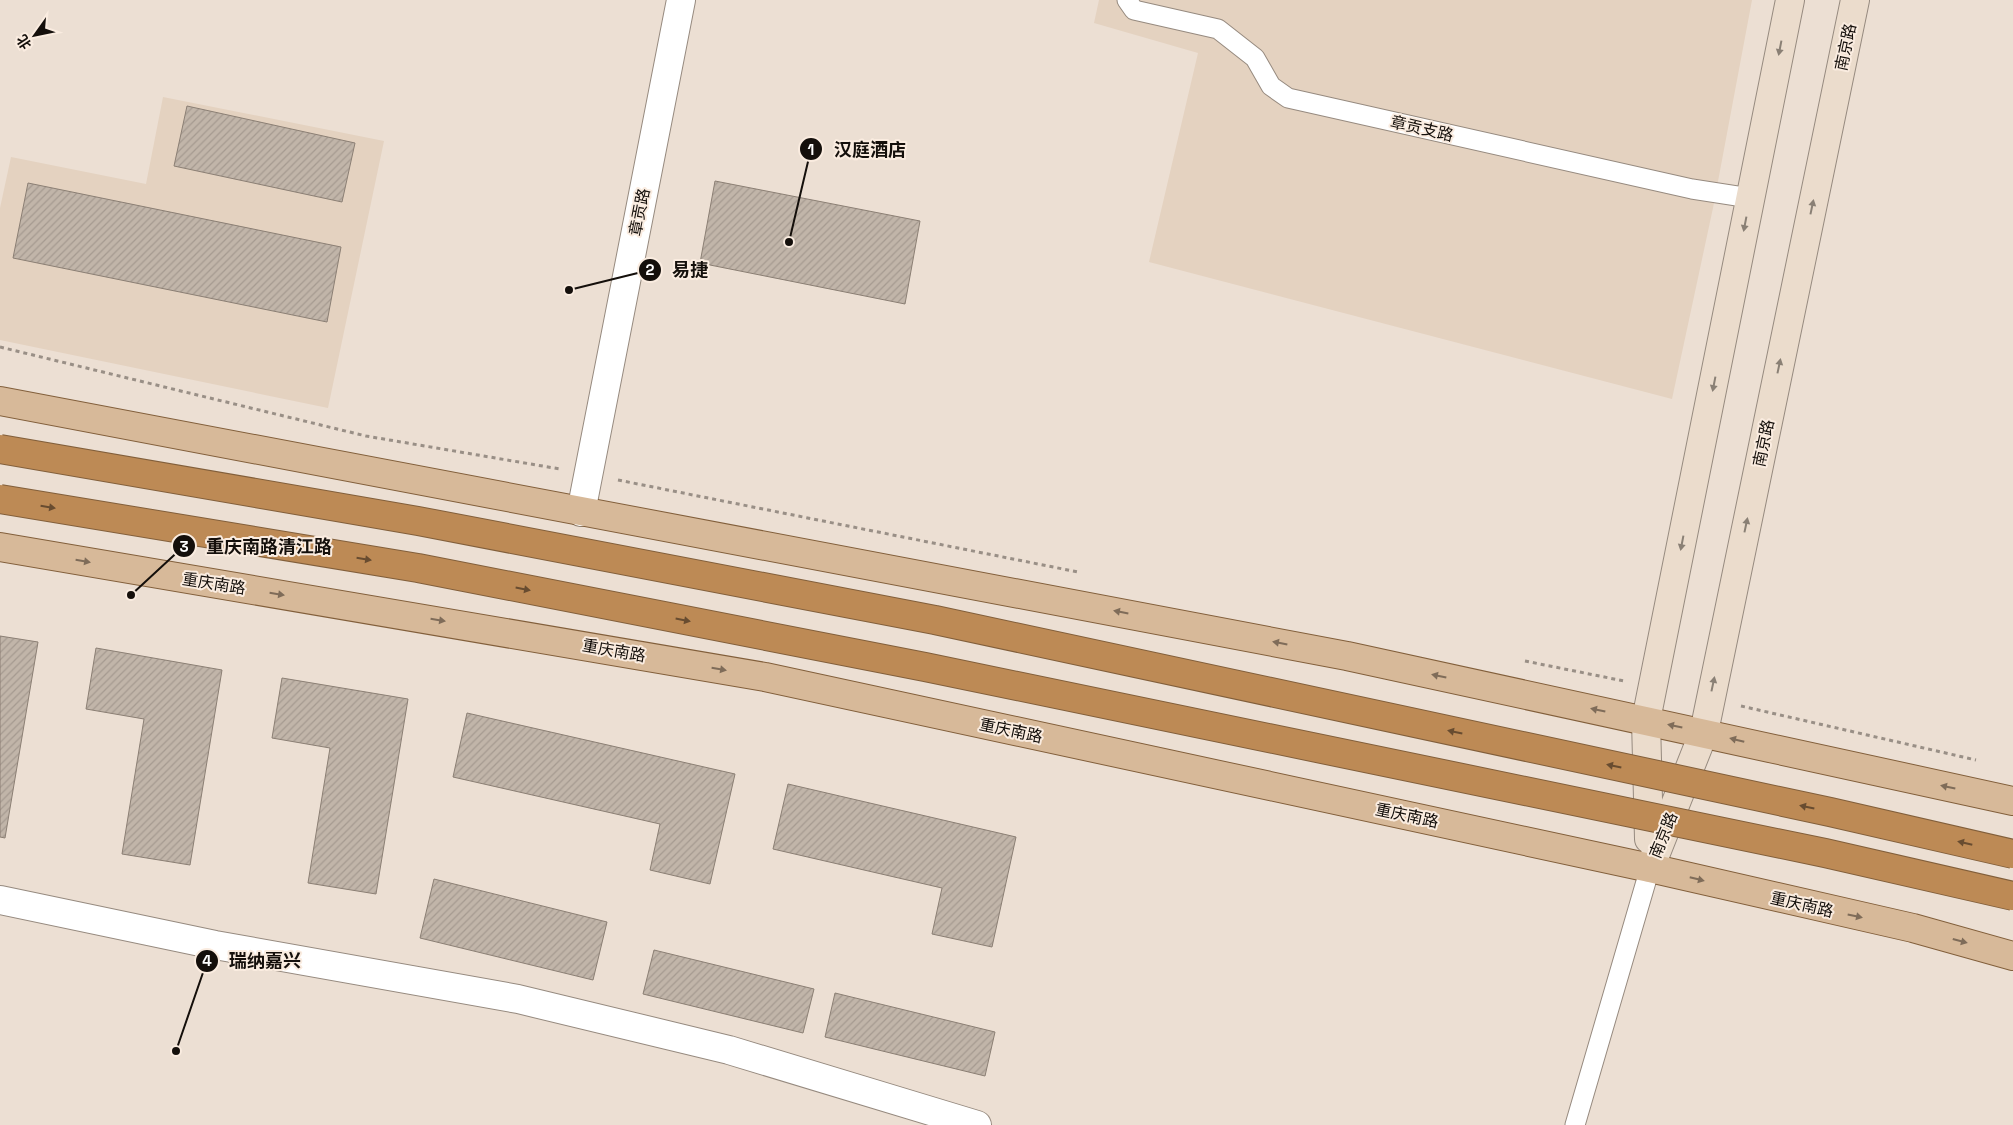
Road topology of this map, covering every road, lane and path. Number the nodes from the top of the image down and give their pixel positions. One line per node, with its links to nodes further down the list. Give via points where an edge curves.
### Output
1 (680, 0): 9 (street, 章贡路)
2 (1128, 0): 5 (lane, 章贡支路, via 1134,10 1218,29 1255,58 1271,86 1288,98 1692,189)
3 (1790, 0): 5 (main road, 南京路, one-way to 5)
4 (1855, 0): 12 (main road, 南京路, one-way to 4)
5 (1750, 198): 11 (main road, 南京路, one-way to 11)
6 (0, 401): 9 (main road)
7 (0, 449): 14 (highway, one-way to 7, bridge, via 935,620 418,521)
8 (0, 499): 16 (highway, one-way to 16, bridge, via 418,568 925,667 1815,850)
9 (581, 512): 11 (main road, one-way to 9, via 1347,656)
10 (0, 547): 15 (main road, 重庆南路, one-way to 15, via 764,676)
11 (1646, 720): 12 (main road, one-way to 11); 15 (main road, 南京路)
12 (1704, 732): 13 (main road, one-way to 12); 15 (main road, 南京路)
13 (2013, 801)
14 (2013, 854)
15 (1650, 868): 18 (main road, 重庆南路, one-way to 18, via 1912,928); 20 (lane)
16 (2013, 896)
17 (0, 900): 19 (street, via 216,945 518,999 729,1050)
18 (2013, 956)
19 (977, 1125)
20 (1575, 1125)

